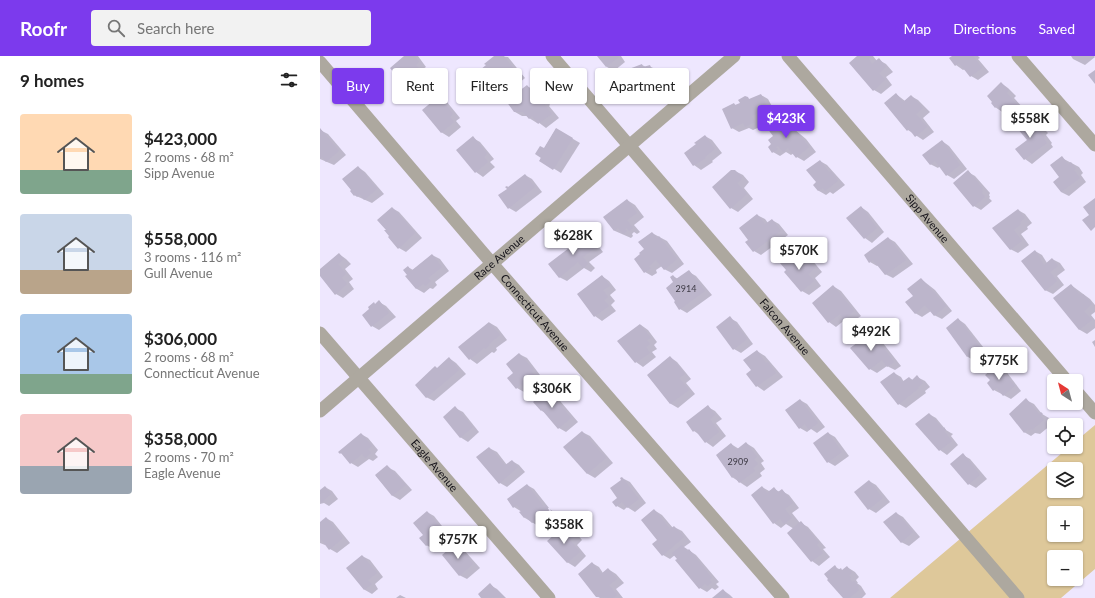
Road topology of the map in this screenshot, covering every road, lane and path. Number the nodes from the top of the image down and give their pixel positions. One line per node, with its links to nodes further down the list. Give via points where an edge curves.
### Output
1 (552, 56): 7 (street, Falcon Avenue)
2 (734, 56): 7 (street, Race Avenue)
3 (788, 56): 10 (street, Sipp Avenue)
4 (1018, 56): 6 (street)
5 (320, 62): 8 (street, Connecticut Avenue)
6 (1095, 145)
7 (629, 146): 8 (street, Race Avenue); 17 (street, Falcon Avenue)
8 (492, 263): 11 (street, Race Avenue); 16 (street, Connecticut Avenue)
9 (320, 333): 11 (street, Eagle Avenue)
10 (1061, 374)
11 (358, 378): 13 (street, Race Avenue); 15 (street, Eagle Avenue)
12 (1083, 399): 14 (street)
13 (320, 411)
14 (1095, 413)
15 (549, 598)
16 (783, 598)
17 (1018, 598)

